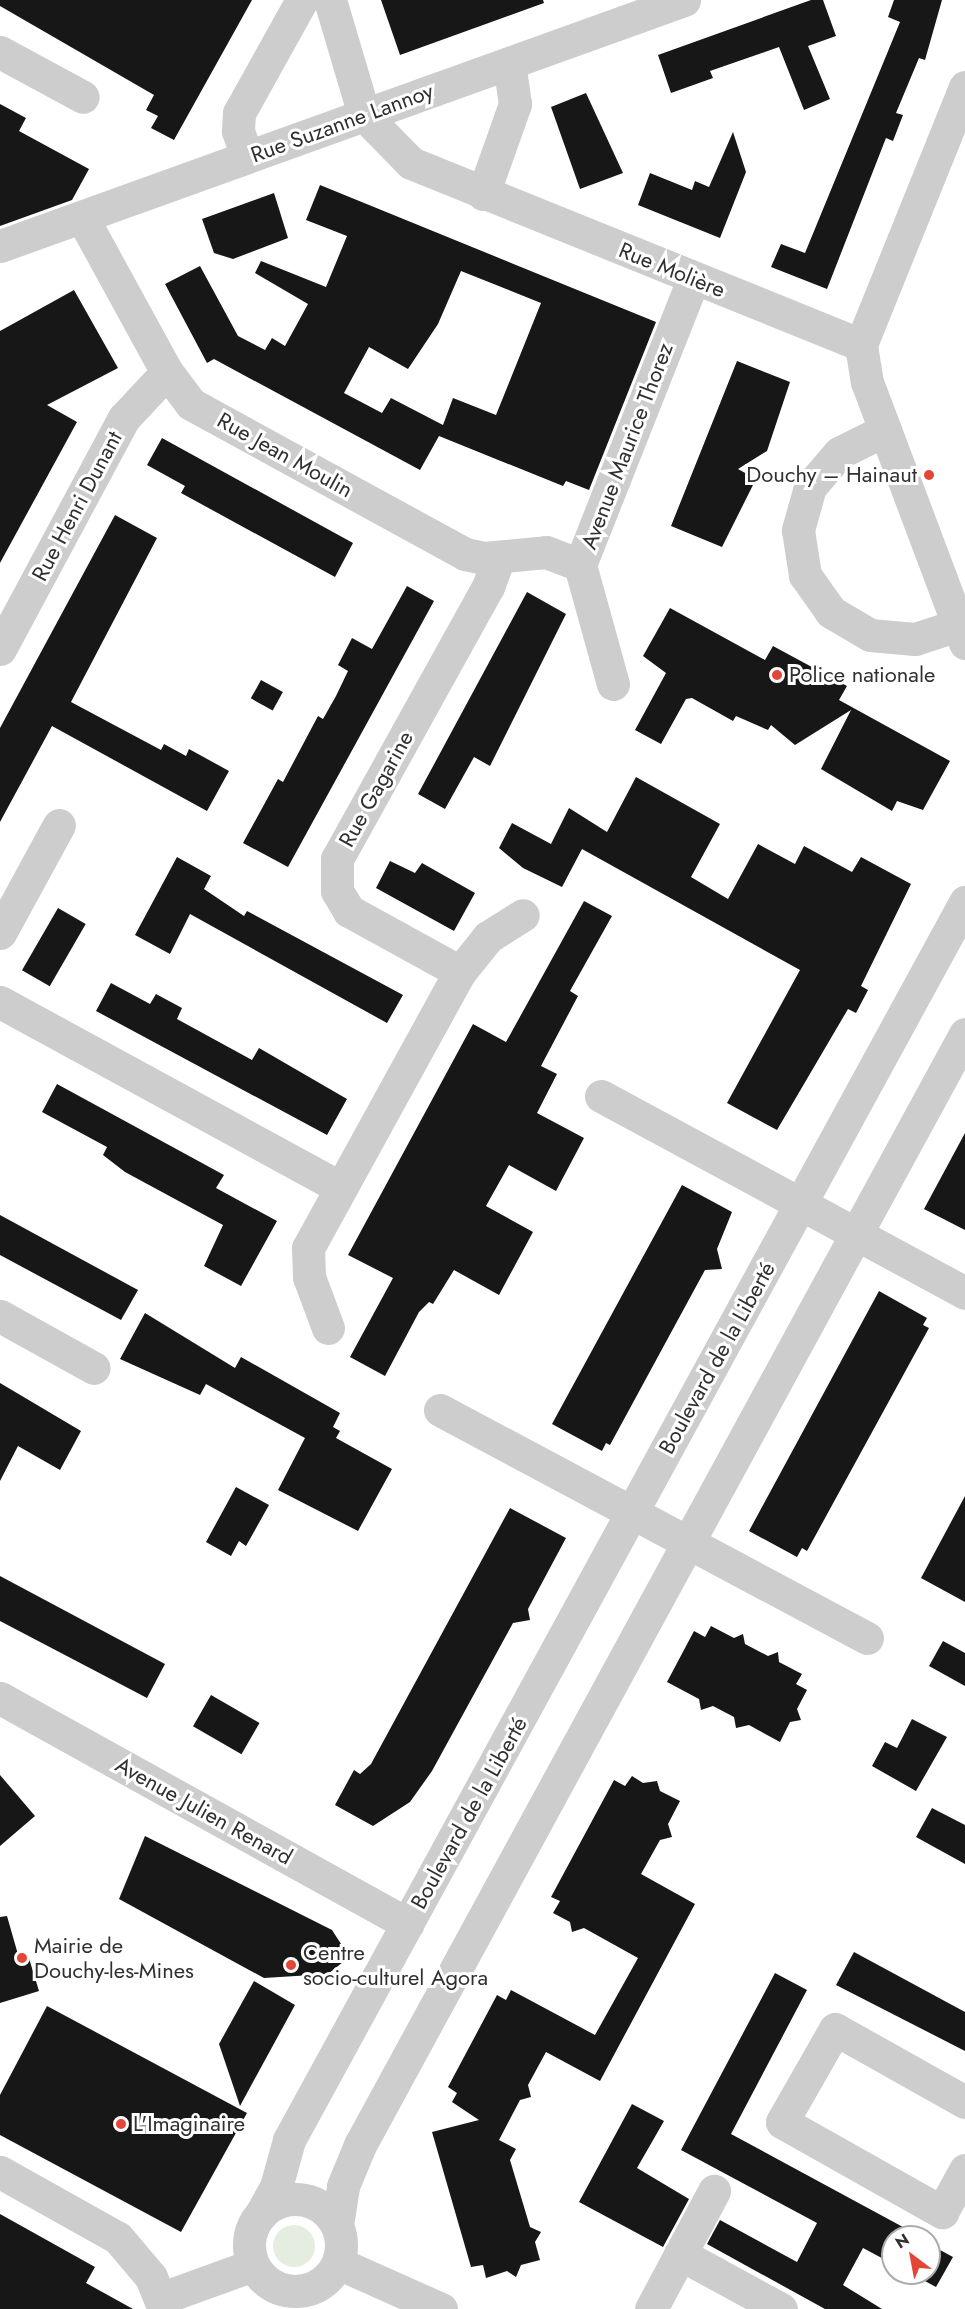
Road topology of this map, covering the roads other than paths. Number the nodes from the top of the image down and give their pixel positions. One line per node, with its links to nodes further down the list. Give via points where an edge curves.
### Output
1 (302, 0): 9 (street, via 239,113 238,131)
2 (330, 0): 8 (street)
3 (684, 0): 5 (street, Rue Suzanne Lannoy)
4 (0, 52): 7 (street)
5 (508, 63): 8 (street, Rue Suzanne Lannoy); 10 (street, via 514,104)
6 (965, 87): 14 (street)
7 (83, 97)
8 (364, 115): 9 (street, Rue Suzanne Lannoy); 10 (street, Rue Molière, via 411,163)
9 (247, 158): 11 (street, Rue Suzanne Lannoy)
10 (483, 194): 13 (street, Rue Molière)
11 (82, 217): 12 (street, Rue Suzanne Lannoy); 15 (street, Rue Jean Moulin)
12 (0, 246)
13 (693, 279): 14 (street, Rue Molière); 18 (street, Avenue Maurice Thorez)
14 (861, 345): 16 (street, via 863,369)
15 (167, 372): 17 (street, Rue Jean Moulin, via 191,404 465,554); 20 (street, Rue Henri Dunant, via 124,418)
16 (885, 430): 19 (street); 19 (street, via 839,453 810,487 798,530 805,575 831,612 870,635 915,639)
17 (499, 557): 18 (street, Rue Jean Moulin, via 546,552); 26 (street, Rue Gagarine, via 488,587 336,868 337,891 349,911)
18 (580, 565): 21 (street, Avenue Maurice Thorez)
19 (962, 634)
20 (0, 649)
21 (613, 684)
22 (59, 825): 25 (street)
23 (965, 902): 31 (street, Boulevard de la Liberté)
24 (523, 915): 26 (street, via 488,937)
25 (0, 933)
26 (460, 972): 30 (street)
27 (0, 1002): 30 (street)
28 (965, 1034): 32 (street)
29 (601, 1096): 31 (street)
30 (341, 1188): 35 (street, via 306,1257)
31 (801, 1204): 32 (street); 38 (street, Boulevard de la Liberté)
32 (856, 1234): 33 (street); 39 (street)
33 (965, 1293)
34 (0, 1316): 36 (street)
35 (328, 1328)
36 (94, 1368)
37 (440, 1410): 38 (street)
38 (632, 1513): 39 (street); 42 (street, Boulevard de la Liberté)
39 (688, 1542): 40 (street); 48 (street, via 353,2159)
40 (867, 1638)
41 (0, 1698): 42 (street, Avenue Julien Renard)
42 (408, 1924): 47 (street, Boulevard de la Liberté, via 289,2140)
43 (965, 2102): 44 (street, via 835,2029 782,2122 942,2212)
44 (965, 2170)
45 (0, 2172): 52 (street, via 118,2238)
46 (714, 2191): 49 (street)
47 (262, 2212): 48 (street, via 286,2199 307,2200 325,2209); 51 (street, via 249,2237)
48 (337, 2225): 50 (street)
49 (680, 2254): 54 (street); 55 (street)
50 (338, 2263): 51 (street, via 320,2284 300,2291 272,2285); 53 (street)
51 (253, 2265): 52 (street)
52 (163, 2304)
53 (441, 2309)
54 (651, 2309)
55 (781, 2309)

